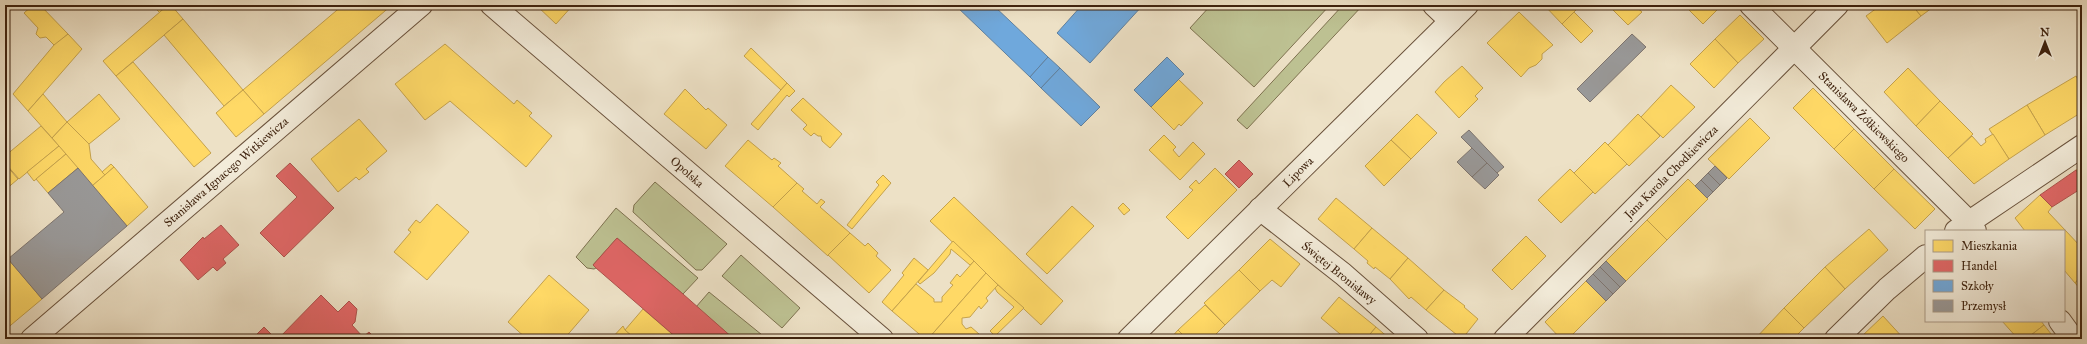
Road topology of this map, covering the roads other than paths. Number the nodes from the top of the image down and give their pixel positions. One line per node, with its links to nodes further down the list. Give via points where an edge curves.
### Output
1 (421, 5): 14 (street, Stanisława Ignacego Witkiewicza)
2 (492, 5): 15 (street, Opolska)
3 (1434, 5): 7 (street)
4 (1467, 5): 7 (street, Lipowa)
5 (1751, 5): 8 (street, Stanisława Żółkiewskiego)
6 (1837, 5): 8 (street, Jana Karola Chodkiewicza)
7 (1451, 21): 10 (street, Lipowa)
8 (1795, 49): 11 (street, Stanisława Żółkiewskiego, via 1962,215); 18 (street, Jana Karola Chodkiewicza)
9 (2082, 146): 11 (street)
10 (1260, 209): 16 (street, Lipowa); 17 (street, Świętej Bronisławy, via 1348,279)
11 (1966, 228)
12 (1925, 257): 19 (street, via 1887,289)
13 (2061, 322): 20 (street)
14 (32, 339)
15 (882, 339)
16 (1129, 339)
17 (1417, 339)
18 (1505, 339)
19 (1836, 339)
20 (2073, 339)

